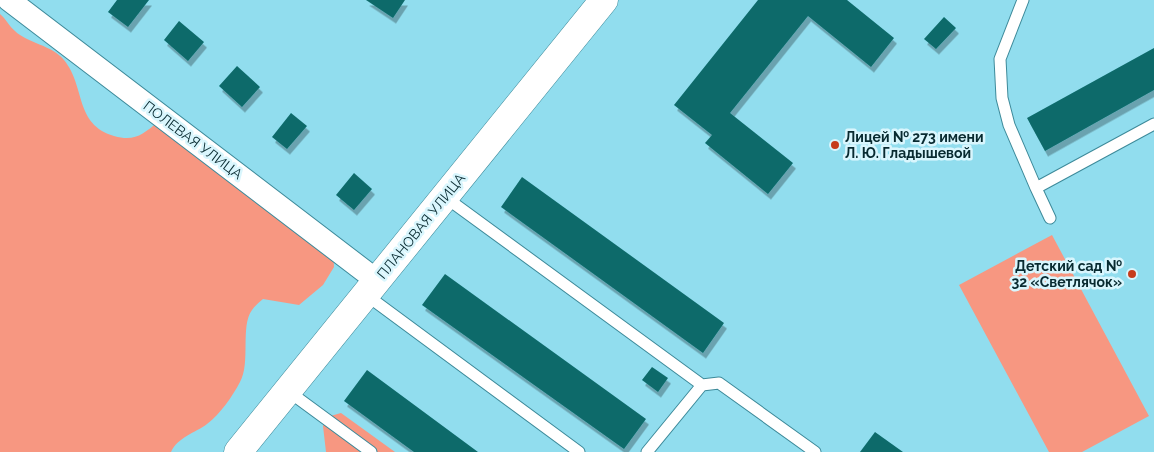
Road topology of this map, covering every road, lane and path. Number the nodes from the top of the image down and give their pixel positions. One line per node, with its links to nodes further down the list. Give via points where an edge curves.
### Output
1 (9, 0): 8 (street, ПОЛЕВАЯ УЛИЦА)
2 (604, 0): 6 (street, ПЛАНОВАЯ УЛИЦА)
3 (1023, 0): 5 (lane, via 1000,59 1002,98 1009,125)
4 (1154, 124): 5 (lane)
5 (1036, 188): 7 (lane)
6 (444, 197): 8 (street, ПЛАНОВАЯ УЛИЦА); 9 (lane)
7 (1050, 218)
8 (371, 287): 10 (street, ПЛАНОВАЯ УЛИЦА); 13 (lane)
9 (702, 385): 14 (lane); 15 (lane, via 719,383)
10 (287, 390): 11 (street, ПЛАНОВАЯ УЛИЦА); 12 (lane)
11 (238, 452)
12 (371, 452)
13 (579, 452)
14 (647, 452)
15 (815, 452)

